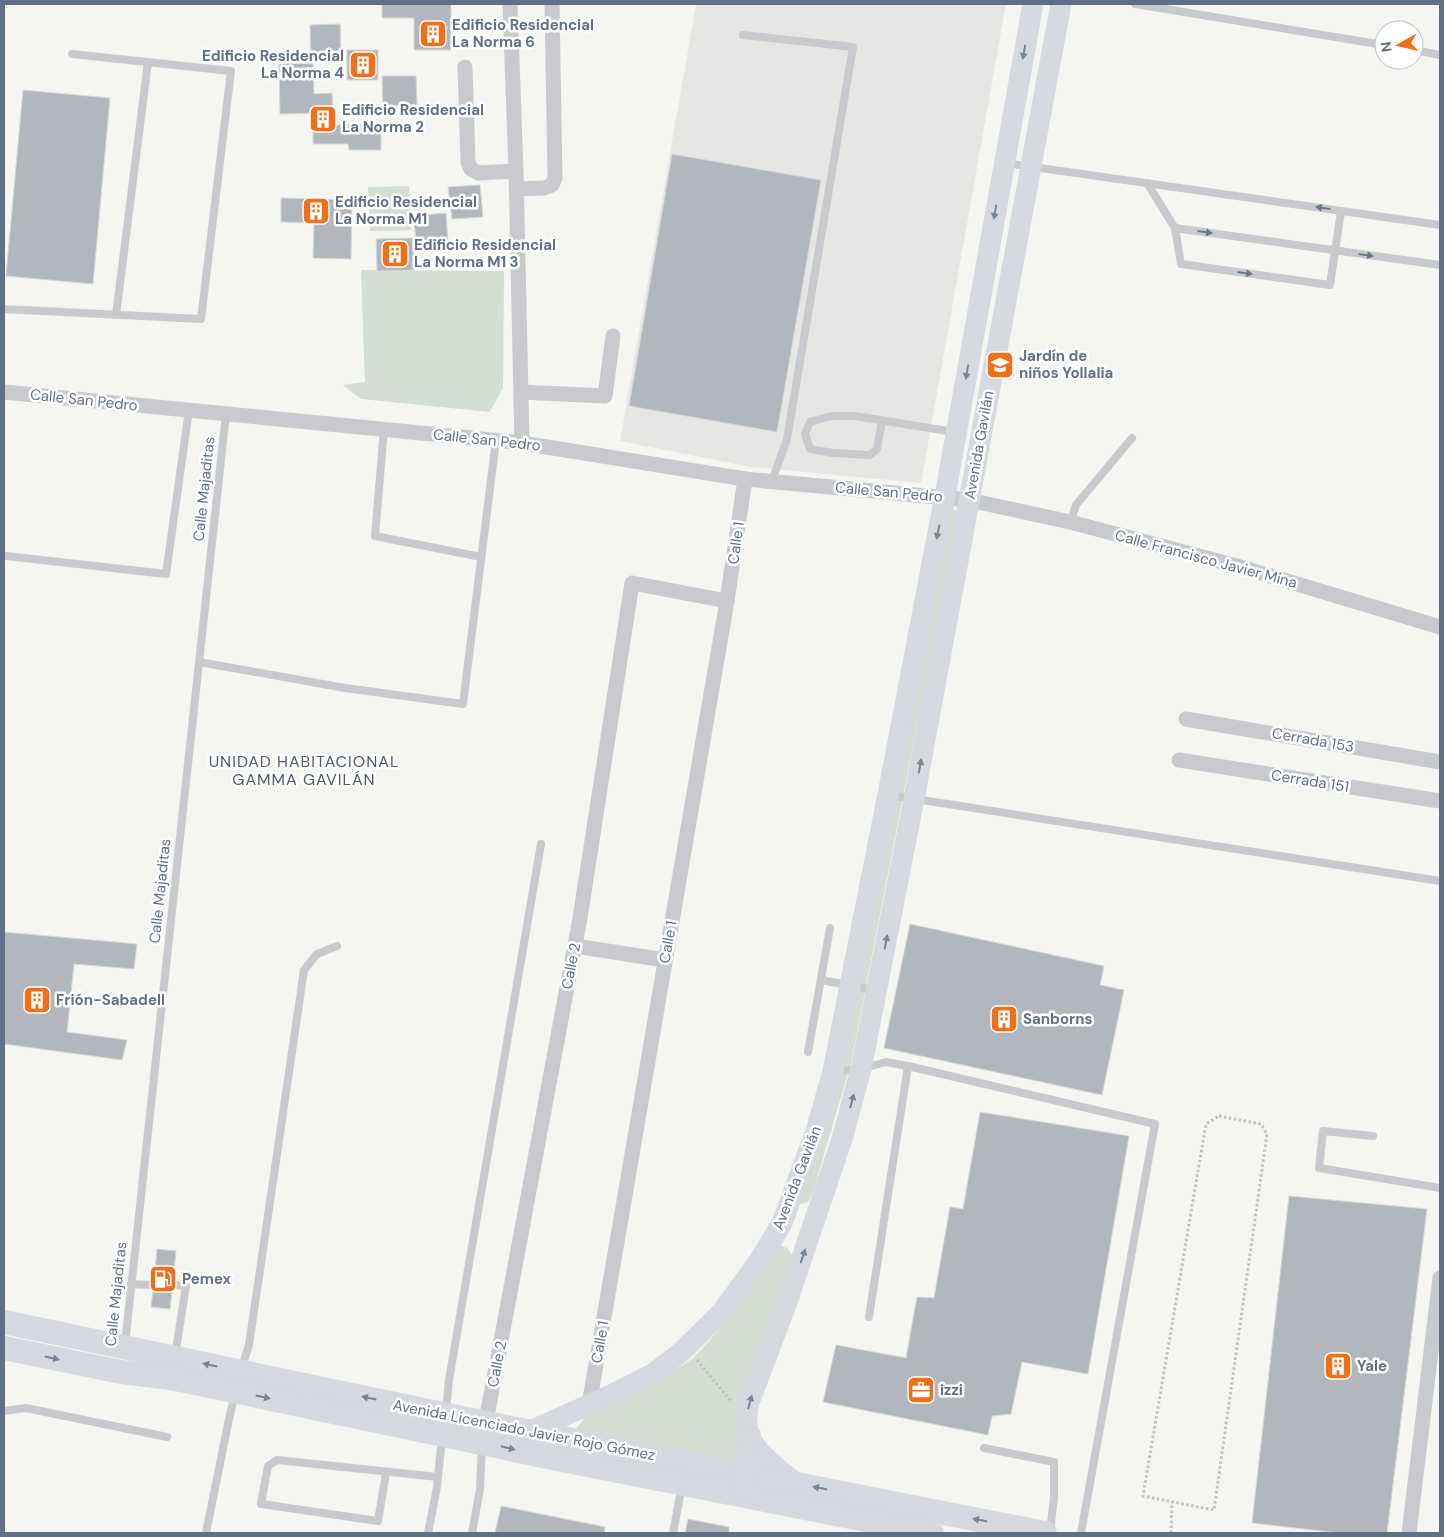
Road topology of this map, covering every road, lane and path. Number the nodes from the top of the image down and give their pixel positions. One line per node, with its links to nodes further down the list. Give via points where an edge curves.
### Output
1 (510, 4): 15 (street)
2 (552, 4): 17 (street, via 555,178 552,186)
3 (1033, 4): 13 (main road, Avenida Gavilán, one-way to 13)
4 (1061, 4): 14 (main road, Avenida Gavilán)
5 (1135, 4): 7 (lane)
6 (743, 35): 37 (lane, via 853,47 787,439)
7 (1374, 43)
8 (1424, 52): 10 (lane)
9 (72, 54): 11 (lane)
10 (1440, 55)
11 (148, 62): 24 (lane); 24 (lane, via 231,71 201,319)
12 (465, 67): 15 (street, via 468,162 471,169 478,172)
13 (1004, 162): 14 (lane); 32 (main road, Avenida Gavilán, one-way to 32)
14 (1031, 167): 16 (lane); 39 (main road, Avenida Gavilán)
15 (516, 171): 17 (street)
16 (1146, 183): 18 (lane, one-way to 16); 20 (lane)
17 (517, 189): 27 (street)
18 (1342, 210): 19 (lane); 21 (lane)
19 (1440, 225)
20 (1174, 228): 21 (lane, one-way to 21); 21 (lane, one-way to 21, via 1181,264 1330,286)
21 (1336, 250): 22 (lane, one-way to 22)
22 (1440, 265)
23 (4, 309): 24 (lane)
24 (116, 315)
25 (613, 336): 27 (street, via 605,396)
26 (4, 392): 28 (street, Calle San Pedro)
27 (521, 392): 35 (street)
28 (188, 410): 29 (street, Calle San Pedro); 41 (lane, via 166,574)
29 (226, 414): 31 (street, Calle San Pedro); 45 (lane, Calle Majaditas)
30 (882, 420): 30 (lane, via 831,416 810,422 805,434 810,449 870,455 877,449); 32 (lane)
31 (384, 429): 34 (street, Calle San Pedro); 42 (lane, via 375,536)
32 (956, 432): 38 (main road, Avenida Gavilán)
33 (1132, 438): 40 (lane, via 1076,505)
34 (496, 440): 35 (street, Calle San Pedro); 42 (lane)
35 (522, 443): 36 (street, Calle San Pedro)
36 (745, 479): 37 (street, Calle San Pedro); 43 (street, Calle 1)
37 (772, 481): 38 (street, Calle San Pedro)
38 (945, 496): 39 (street, Calle San Pedro); 49 (main road, Avenida Gavilán, one-way to 49)
39 (969, 500): 40 (street, Calle Francisco Javier Mina); 50 (main road, Avenida Gavilán, one-way to 39)
40 (1070, 522): 44 (street, Calle Francisco Javier Mina, via 1237,566)
41 (6, 556)
42 (481, 558): 45 (lane, via 463,704 345,688)
43 (727, 601): 56 (street, Calle 2, via 632,583); 57 (street, Calle 1)
44 (1440, 626)
45 (199, 662): 72 (lane, Calle Majaditas)
46 (1186, 719): 48 (street, Cerrada 153)
47 (1179, 760): 51 (street, Cerrada 151)
48 (1440, 762)
49 (888, 794): 50 (lane); 59 (main road, Avenida Gavilán)
50 (914, 799): 53 (lane); 60 (main road, Avenida Gavilán, one-way to 50)
51 (1440, 801)
52 (541, 844): 84 (lane, via 448,1380)
53 (1440, 881)
54 (830, 928): 58 (lane)
55 (337, 946): 81 (lane, via 317,954 304,970 249,1345)
56 (575, 946): 57 (street); 87 (street, Calle 2)
57 (665, 960): 82 (street, Calle 1)
58 (821, 980): 59 (lane); 61 (lane)
59 (850, 986): 60 (lane); 64 (main road, Avenida Gavilán)
60 (877, 990): 63 (main road, Avenida Gavilán)
61 (808, 1052)
62 (908, 1066): 63 (lane, via 886,1062); 75 (lane); 105 (lane, via 1155,1124)
63 (861, 1069): 64 (lane); 67 (main road, Avenida Gavilán, one-way to 63)
64 (833, 1071): 65 (main road, Avenida Gavilán)
65 (816, 1131): 67 (main road); 69 (main road, Avenida Gavilán)
66 (1373, 1136): 68 (lane, via 1323,1131 1320,1168)
67 (842, 1139): 70 (main road, Avenida Gavilán)
68 (1440, 1188)
69 (782, 1222): 70 (main road); 77 (main road, Avenida Gavilán, via 722,1312)
70 (810, 1233): 85 (main road, Avenida Gavilán, one-way to 70, via 748,1405)
71 (1440, 1278): 107 (street)
72 (131, 1284): 73 (lane); 79 (lane, Calle Majaditas)
73 (153, 1285)
74 (173, 1285): 80 (lane, via 186,1286)
75 (868, 1317)
76 (4, 1322): 79 (main road, Avenida Licenciado Javier Rojo Gómez)
77 (687, 1347): 82 (main road, Avenida Gavilán, via 654,1373); 85 (path)
78 (4, 1348): 79 (main road, Avenida Licenciado Javier Rojo Gómez, one-way to 79)
79 (122, 1359): 80 (main road, Avenida Licenciado Javier Rojo Gómez)
80 (173, 1368): 81 (main road, Avenida Licenciado Javier Rojo Gómez)
81 (238, 1381): 84 (main road, Avenida Licenciado Javier Rojo Gómez); 98 (lane)
82 (589, 1406): 86 (main road, Avenida Gavilán)
83 (4, 1411): 88 (lane, via 26,1408)
84 (444, 1424): 87 (main road, Avenida Licenciado Javier Rojo Gómez); 92 (lane)
85 (748, 1429): 94 (main road); 95 (main road, via 764,1456)
86 (530, 1432): 87 (main road, Avenida Licenciado Javier Rojo Gómez); 90 (main road, Avenida Licenciado Javier Rojo Gómez)
87 (484, 1433): 90 (main road, Avenida Licenciado Javier Rojo Gómez, one-way to 90); 100 (lane, via 480,1489)
88 (167, 1437)
89 (984, 1448): 104 (lane, via 1054,1462 1054,1498)
90 (564, 1449): 93 (main road, Avenida Licenciado Javier Rojo Gómez); 94 (main road, Avenida Licenciado Javier Rojo Gómez)
91 (386, 1473): 91 (lane, via 378,1521 261,1504 268,1466 277,1460); 92 (lane)
92 (438, 1477): 99 (lane)
93 (682, 1483): 94 (main road, Avenida Licenciado Javier Rojo Gómez); 101 (lane)
94 (741, 1484): 95 (main road, Avenida Licenciado Javier Rojo Gómez); 97 (main road, Avenida Licenciado Javier Rojo Gómez)
95 (796, 1484): 103 (main road, Avenida Licenciado Javier Rojo Gómez, one-way to 95)
96 (1172, 1502): 96 (path, via 1214,1510 1267,1134 1261,1124 1219,1116 1206,1124 1143,1496); 106 (path)
97 (884, 1528): 102 (main road, Avenida Licenciado Javier Rojo Gómez)
98 (206, 1533)
99 (428, 1533)
100 (472, 1533)
101 (673, 1533)
102 (932, 1533)
103 (1045, 1533)
104 (1049, 1533)
105 (1081, 1533)
106 (1171, 1533)
107 (1408, 1533)

